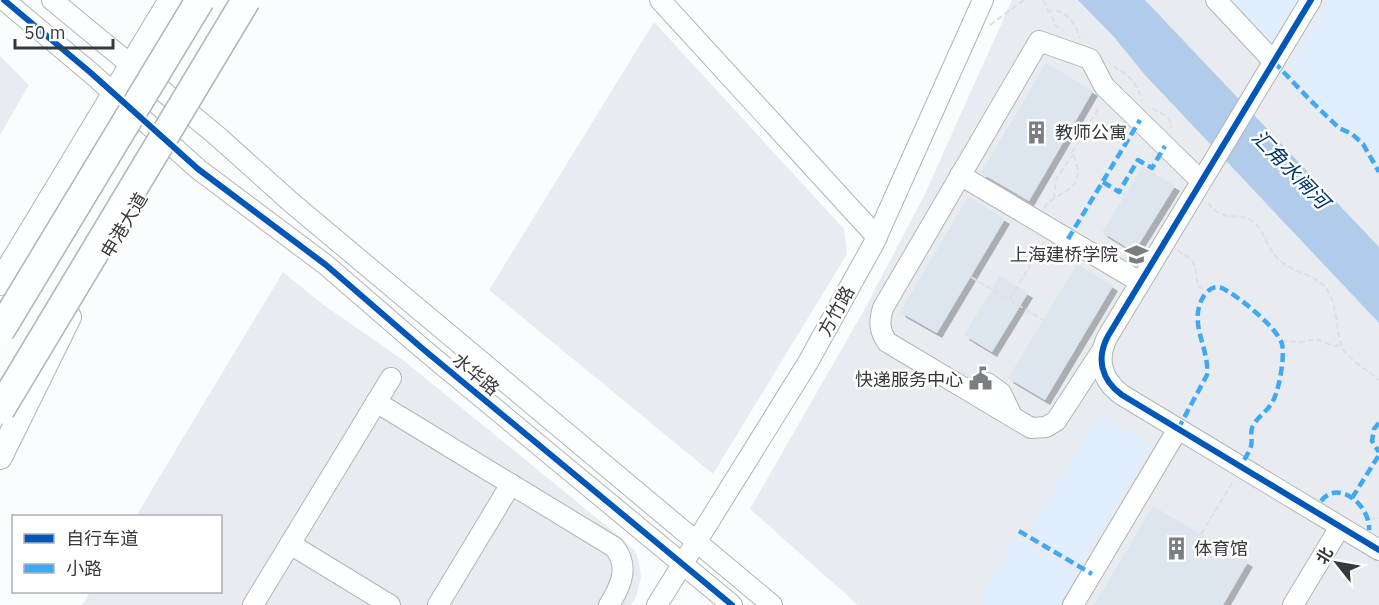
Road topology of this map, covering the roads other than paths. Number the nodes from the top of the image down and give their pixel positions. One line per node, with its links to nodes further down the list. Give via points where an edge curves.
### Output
1 (4, 0): 13 (street, 水华路)
2 (52, 0): 12 (street, 水华路)
3 (171, 0): 12 (main road)
4 (200, 0): 21 (highway, bridge)
5 (246, 0): 26 (highway, bridge)
6 (260, 0): 14 (main road, 申港大道)
7 (661, 0): 18 (street)
8 (983, 0): 18 (street, 方竹路)
9 (1216, 0): 11 (street)
10 (1311, 0): 11 (street)
11 (1274, 62): 17 (street)
12 (130, 65): 13 (main road); 14 (street, 水华路)
13 (114, 93): 15 (street, 水华路); 20 (main road)
14 (190, 114): 15 (main road, 申港大道); 32 (street, 水华路)
15 (172, 145): 29 (main road, 申港大道, via 73,309); 35 (street, 水华路, via 326,265)
16 (960, 175): 17 (street, via 1039,41 1090,59 1104,86 1117,86); 19 (street); 27 (street, via 883,308 880,329 887,342)
17 (1198, 185): 19 (street)
18 (877, 237): 32 (street, 方竹路, via 807,364)
19 (1140, 282): 22 (street)
20 (0, 283)
21 (0, 331)
22 (1101, 352): 27 (street, via 1056,420 1046,427 1031,428); 28 (street, via 1103,373 1112,388)
23 (391, 378): 25 (street)
24 (987, 383): 27 (street, via 1000,393)
25 (376, 402): 30 (street); 33 (street)
26 (0, 410)
27 (1012, 416)
28 (1178, 429): 31 (street); 43 (street)
29 (0, 458)
30 (511, 484): 38 (street); 39 (street, via 621,555 622,579)
31 (1340, 527): 34 (street); 44 (street)
32 (697, 542): 35 (street, 方竹路); 42 (street, 水华路)
33 (290, 544): 36 (street); 37 (street)
34 (1379, 550)
35 (681, 564): 40 (street, 方竹路); 41 (street, 水华路)
36 (253, 605)
37 (390, 605)
38 (438, 605)
39 (609, 605)
40 (657, 605)
41 (732, 605)
42 (772, 605)
43 (1073, 605)
44 (1293, 605)

